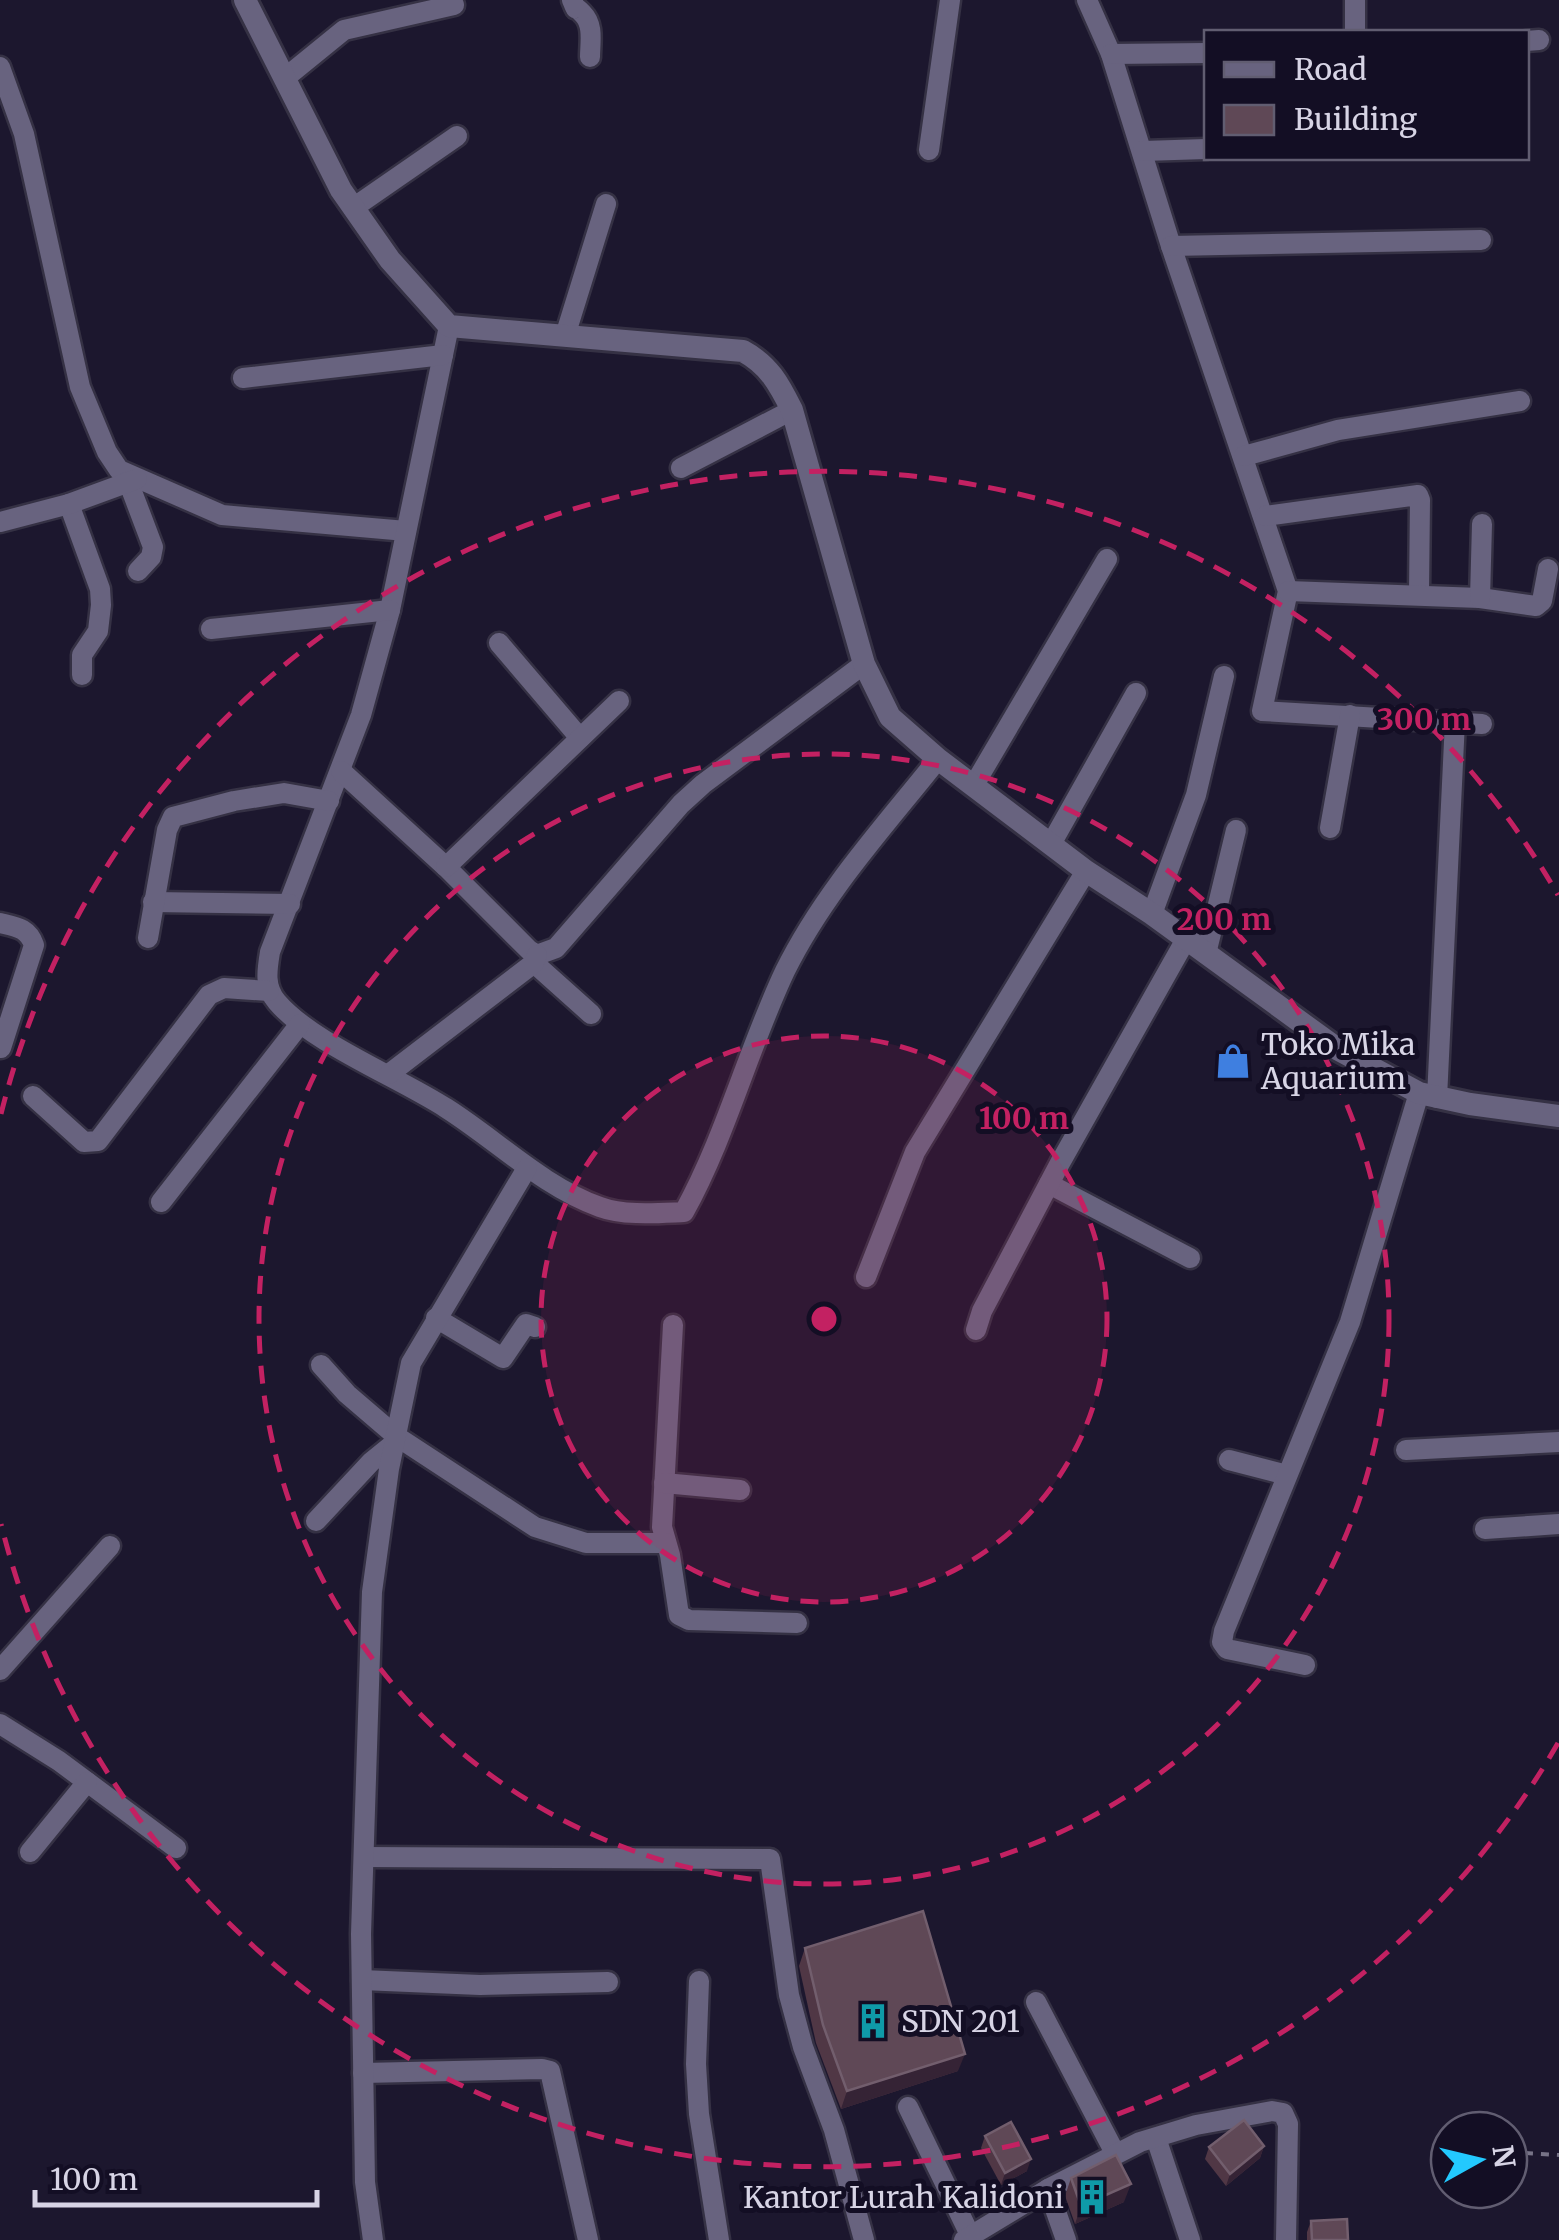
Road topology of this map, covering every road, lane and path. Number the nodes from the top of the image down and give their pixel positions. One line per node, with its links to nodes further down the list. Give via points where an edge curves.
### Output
1 (245, 0): 12 (street)
2 (572, 0): 10 (street, via 590,27)
3 (950, 0): 15 (street)
4 (1087, 0): 9 (street)
5 (1355, 0): 7 (street)
6 (454, 5): 12 (street, via 344,30)
7 (1354, 30)
8 (1204, 53): 9 (street)
9 (1111, 54): 17 (street)
10 (590, 57)
11 (0, 67): 13 (street)
12 (285, 78): 19 (street)
13 (6, 107): 30 (street, via 24,134 80,386 107,452)
14 (457, 136): 19 (street)
15 (929, 150)
16 (1204, 150): 17 (street)
17 (1142, 151): 21 (street)
18 (606, 204): 23 (street)
19 (353, 208): 22 (street)
20 (1481, 240): 21 (street)
21 (1171, 246): 28 (street)
22 (449, 326): 23 (street); 24 (street)
23 (564, 336): 27 (street, via 743,350 776,379)
24 (444, 355): 25 (street); 35 (street)
25 (243, 378)
26 (1520, 401): 28 (street, via 1338,430)
27 (792, 410): 29 (street); 45 (street)
28 (1244, 456): 32 (street)
29 (680, 468)
30 (133, 480): 31 (street); 35 (street, via 222,516); 38 (street, via 152,547)
31 (69, 504): 33 (street); 46 (street, via 100,589 98,630 82,655)
32 (1265, 516): 39 (street); 40 (street, via 1418,495)
33 (0, 522)
34 (1482, 524): 41 (street)
35 (406, 532): 42 (street)
36 (1108, 560): 56 (street)
37 (1548, 569): 41 (street, via 1539,604)
38 (138, 571)
39 (1288, 590): 40 (street); 50 (street, via 1262,711)
40 (1418, 594): 41 (street)
41 (1480, 598)
42 (390, 610): 43 (street); 55 (street)
43 (211, 629)
44 (500, 643): 53 (street)
45 (864, 664): 54 (street, via 890,717); 69 (street, via 681,804 556,948)
46 (82, 675)
47 (1224, 676): 65 (street, via 1196,795)
48 (1136, 693): 60 (street)
49 (619, 701): 53 (street)
50 (1350, 716): 51 (street); 58 (street)
51 (1455, 721): 52 (street); 76 (street)
52 (1482, 724)
53 (580, 738): 61 (street)
54 (938, 759): 56 (street); 78 (street, via 832,892 785,971 684,1212 607,1210)
55 (341, 771): 57 (street); 61 (street)
56 (974, 785): 60 (street)
57 (329, 801): 63 (street, via 284,793 173,817); 64 (street)
58 (1330, 828)
59 (1236, 830): 68 (street)
60 (1051, 844): 62 (street)
61 (446, 867): 69 (street)
62 (1086, 871): 65 (street); 82 (street, via 915,1152)
63 (152, 902): 64 (street); 67 (street)
64 (290, 904): 70 (street, via 270,952)
65 (1152, 914): 68 (street)
66 (0, 923): 73 (street, via 22,928 34,946)
67 (148, 938)
68 (1196, 948): 76 (street, via 1339,1050); 79 (street)
69 (536, 959): 71 (street); 74 (street)
70 (269, 992): 72 (street); 75 (street, via 224,988 208,995 98,1141 84,1142)
71 (591, 1014)
72 (300, 1024): 74 (street); 80 (street)
73 (0, 1048)
74 (389, 1074): 78 (street)
75 (33, 1096)
76 (1428, 1096): 77 (street); 92 (street, via 1350,1322)
77 (1559, 1116)
78 (528, 1168): 83 (street)
79 (1049, 1184): 81 (street); 86 (street)
80 (161, 1202)
81 (1190, 1258)
82 (866, 1276)
83 (436, 1318): 85 (street, via 503,1358 526,1324); 88 (street, via 411,1363)
84 (674, 1324): 93 (street)
85 (534, 1327)
86 (976, 1330)
87 (321, 1365): 88 (street)
88 (394, 1440): 95 (street); 98 (street, via 534,1526 586,1543); 107 (street, via 372,1592)
89 (1559, 1442): 90 (street)
90 (1406, 1450)
91 (1229, 1460): 92 (street)
92 (1287, 1475): 101 (street, via 1222,1642 1226,1650)
93 (664, 1483): 94 (street); 98 (street)
94 (740, 1490)
95 (316, 1521)
96 (1559, 1524): 97 (street)
97 (1485, 1530)
98 (666, 1543): 100 (street, via 679,1616)
99 (110, 1546): 102 (street)
100 (797, 1623)
101 (1305, 1665)
102 (0, 1670)
103 (0, 1724): 104 (street)
104 (86, 1782): 105 (street); 106 (street)
105 (176, 1848)
106 (30, 1852)
107 (364, 1857): 108 (street); 123 (street, via 770,1859 803,2047)
108 (362, 1980): 110 (street); 112 (street)
109 (700, 1981): 122 (street, via 698,2114)
110 (608, 1982)
111 (1036, 2002): 115 (street)
112 (363, 2073): 120 (street); 121 (street, via 550,2072)
113 (908, 2107): 119 (street)
114 (1156, 2138): 115 (street); 125 (street); 126 (street, via 1196,2125 1283,2113)
115 (1115, 2153): 118 (street)
116 (1529, 2153): 117 (path)
117 (1559, 2155)
118 (1048, 2189): 119 (street); 124 (street)
119 (967, 2238)
120 (373, 2240)
121 (588, 2240)
122 (719, 2240)
123 (864, 2240)
124 (1066, 2240)
125 (1190, 2240)
126 (1286, 2240)

